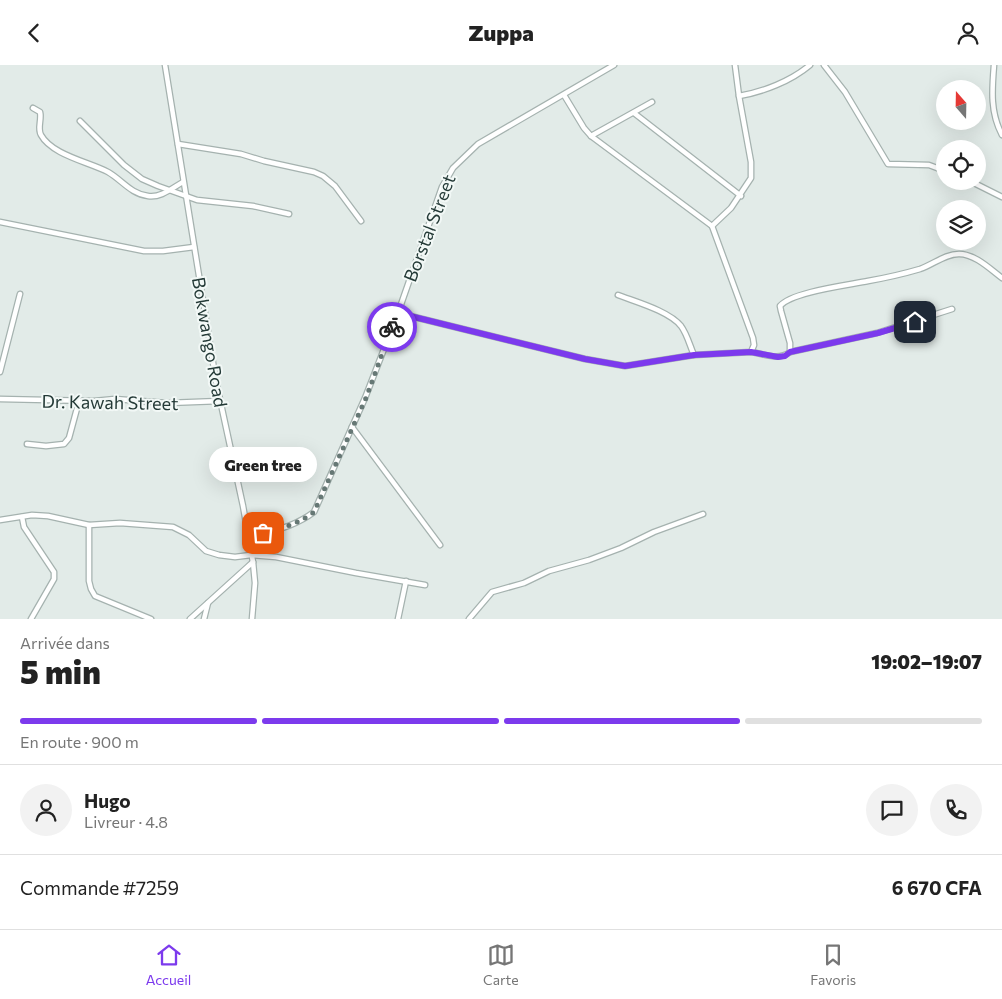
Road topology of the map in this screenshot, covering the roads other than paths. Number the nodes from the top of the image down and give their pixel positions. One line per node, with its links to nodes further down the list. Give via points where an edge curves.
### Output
1 (165, 65): 15 (street, Bokwango Road)
2 (614, 65): 7 (street, Borstal Street)
3 (735, 65): 8 (street)
4 (810, 65): 8 (street, via 777,84)
5 (824, 65): 16 (street, via 888,164)
6 (994, 65): 13 (street, via 993,111)
7 (564, 95): 14 (street); 32 (street, Borstal Street, via 478,144 452,168 442,187)
8 (739, 97): 21 (street, via 752,178)
9 (652, 102): 11 (street)
10 (33, 107): 19 (street, via 40,112 39,131 42,137 57,150 108,172 134,192 148,197)
11 (634, 113): 14 (street); 21 (street)
12 (80, 121): 19 (street, via 142,179)
13 (1002, 135)
14 (592, 137): 26 (street)
15 (178, 144): 17 (street, Bokwango Road); 24 (street, via 241,154 314,172 335,187)
16 (936, 168)
17 (183, 182): 19 (street); 20 (street, Bokwango Road)
18 (986, 189): 22 (street)
19 (170, 190): 20 (street)
20 (185, 196): 23 (street); 27 (street, Bokwango Road)
21 (740, 196): 26 (street)
22 (1002, 197)
23 (289, 214)
24 (361, 221)
25 (0, 222): 27 (street, via 144,251)
26 (712, 226): 33 (street, via 753,338)
27 (194, 247): 39 (street, Bokwango Road)
28 (1002, 278): 34 (street, via 969,255 958,254 913,271 806,293 784,301 780,306)
29 (20, 294): 36 (street)
30 (618, 295): 35 (street, via 675,320)
31 (952, 309): 34 (street, via 878,333)
32 (398, 313): 35 (street, via 625,366); 40 (street, Borstal Street)
33 (751, 352): 34 (street, via 778,357); 35 (street)
34 (790, 352)
35 (694, 355)
36 (0, 372)
37 (0, 399): 38 (street, Dr. Kawah Street)
38 (79, 401): 39 (street, Dr. Kawah Street); 41 (street, via 69,439 64,444)
39 (220, 401): 46 (street, Bokwango Road)
40 (352, 427): 46 (street, Borstal Street, via 314,512 287,527); 47 (street)
41 (27, 444)
42 (703, 514): 59 (street, via 597,557 492,592)
43 (22, 517): 44 (street); 45 (street, via 48,516); 53 (street, via 24,527 54,572 54,579)
44 (0, 520)
45 (89, 525): 48 (street, via 120,523 173,527 189,535 206,551 235,557); 54 (street, via 89,581 95,596)
46 (249, 538): 48 (street, Bokwango Road)
47 (440, 545)
48 (251, 555): 49 (street, Bokwango Road); 50 (street)
49 (253, 562): 52 (street); 57 (street, Bokwango Road)
50 (406, 581): 51 (street); 58 (street)
51 (424, 585)
52 (208, 603): 55 (street); 56 (street)
53 (31, 619)
54 (151, 619)
55 (190, 619)
56 (204, 619)
57 (252, 619)
58 (398, 619)
59 (469, 619)

